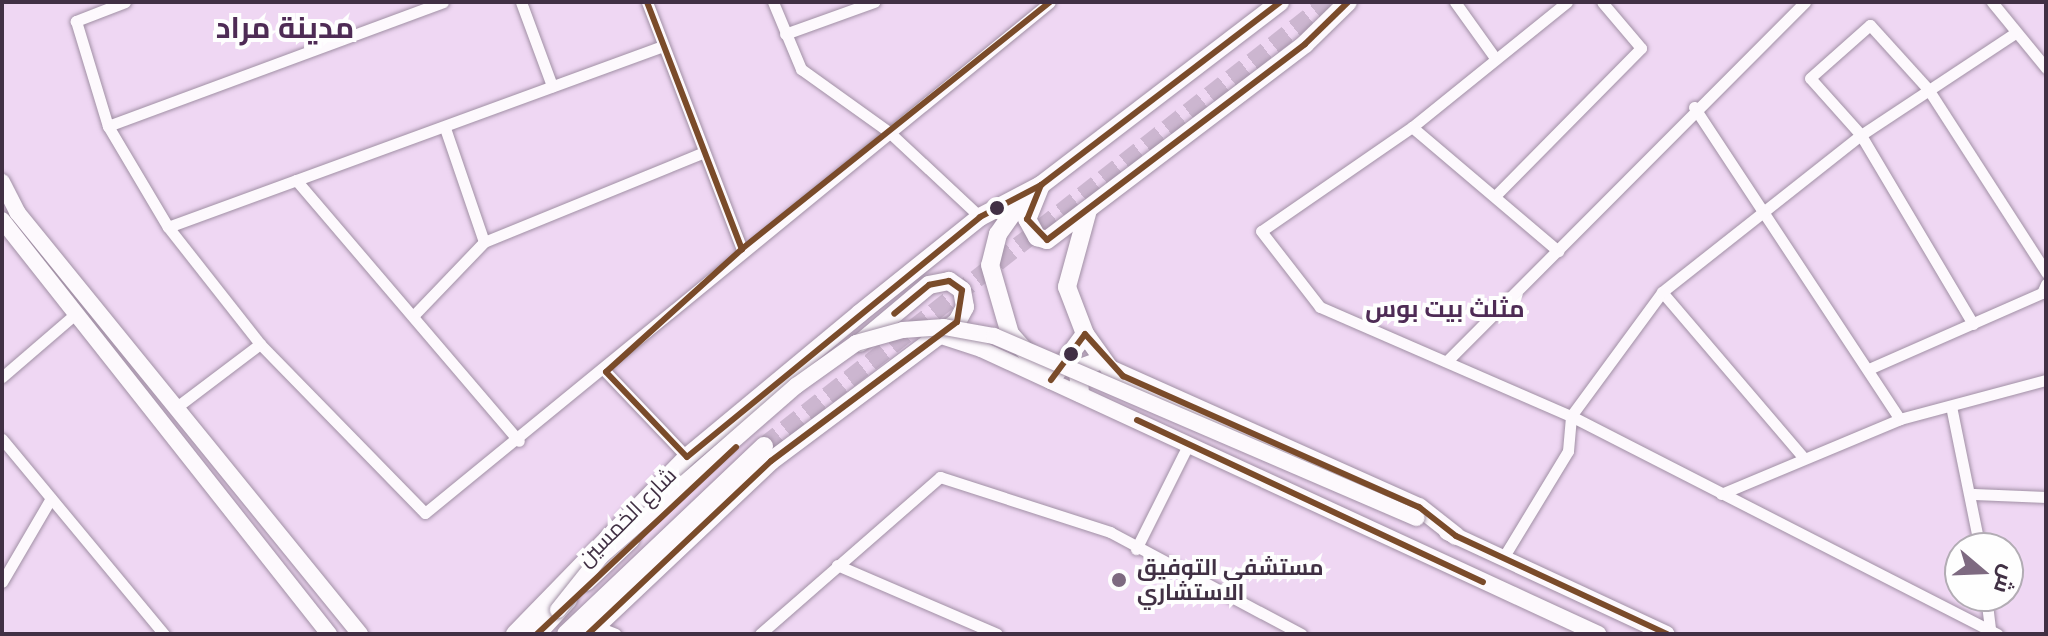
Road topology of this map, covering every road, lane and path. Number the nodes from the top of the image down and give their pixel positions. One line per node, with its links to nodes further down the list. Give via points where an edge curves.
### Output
1 (125, 2): 25 (street, via 76,21)
2 (443, 2): 25 (street)
3 (521, 2): 22 (street)
4 (647, 2): 19 (street)
5 (773, 2): 18 (street)
6 (874, 2): 18 (street)
7 (1028, 2): 16 (street)
8 (1050, 2): 16 (street)
9 (1280, 2): 33 (main road, شارع الخمسين)
10 (1348, 2): 36 (main road)
11 (1455, 2): 20 (street)
12 (1567, 2): 20 (street)
13 (1602, 2): 34 (street, via 1641,48)
14 (1805, 2): 24 (street)
15 (1992, 2): 17 (street)
16 (1032, 15): 28 (street)
17 (2015, 33): 21 (street); 23 (street)
18 (785, 34): 28 (street, via 801,69)
19 (663, 46): 22 (street); 30 (street)
20 (1493, 55): 26 (street)
21 (2046, 68)
22 (552, 86): 27 (street)
23 (1928, 89): 29 (street); 29 (street, via 1870,25 1810,78); 43 (street)
24 (1694, 107): 35 (street); 42 (street)
25 (108, 126): 39 (street)
26 (1412, 127): 34 (street); 53 (street, via 1261,231 1320,307)
27 (445, 128): 31 (street); 40 (street)
28 (889, 132): 37 (street); 41 (street)
29 (1861, 135): 35 (street); 48 (street)
30 (702, 153): 40 (street); 41 (street)
31 (296, 180): 39 (street); 46 (street)
32 (2, 182): 60 (main road, via 17,212)
33 (1034, 190): 36 (main road, via 1027,219 1037,237 1055,238); 37 (main road, شارع الخمسين); 57 (main road, via 998,234 990,265 994,297 1010,334)
34 (1497, 194): 42 (street)
35 (1764, 207): 45 (street); 54 (street)
36 (1088, 210): 49 (main road, via 1067,287)
37 (980, 217): 68 (main road, شارع الخمسين)
38 (2, 220): 47 (main road)
39 (168, 227): 50 (street)
40 (484, 242): 46 (street)
41 (742, 249): 55 (street)
42 (1558, 251): 53 (street)
43 (2046, 272)
44 (2046, 284): 48 (street, via 2042,293)
45 (1662, 292): 62 (street); 69 (street)
46 (414, 315): 65 (street)
47 (73, 316): 56 (street); 86 (main road)
48 (1973, 324): 54 (street)
49 (1085, 334): 52 (main road); 57 (main road)
50 (260, 344): 60 (street); 65 (street, via 425,513)
51 (919, 348): 57 (main road, via 938,335); 80 (main road, via 965,307 962,290 949,281 929,285 753,433); 83 (main road, via 771,461)
52 (1101, 360): 59 (main road, via 1078,369); 75 (main road, via 1419,507)
53 (1447, 361): 62 (street)
54 (1871, 368): 63 (street)
55 (606, 372): 65 (street); 68 (street)
56 (2, 377)
57 (1051, 380): 59 (main road)
58 (2046, 380): 61 (street)
59 (1080, 393): 66 (main road)
60 (178, 406): 87 (main road)
61 (1951, 406): 63 (street); 71 (street)
62 (1571, 416): 70 (street); 77 (street, via 1568,451)
63 (1900, 419): 69 (street)
64 (2, 439): 73 (street)
65 (519, 441)
66 (1188, 445): 76 (street); 82 (main road)
67 (764, 446): 90 (main road, شارع الخمسين)
68 (687, 457): 88 (main road, شارع الخمسين)
69 (1803, 457): 70 (street)
70 (1721, 494): 84 (street)
71 (1974, 494): 72 (street); 74 (street)
72 (2046, 497)
73 (51, 498): 79 (street); 85 (street)
74 (1978, 532)
75 (1456, 536): 77 (main road); 80 (main road, bridge, via 994,336 944,327 903,330 856,343 796,386 601,556)
76 (1136, 549): 78 (street, via 1110,532 940,477); 94 (street)
77 (1503, 558): 96 (main road)
78 (837, 565): 92 (street); 93 (street)
79 (2, 582)
80 (558, 610): 89 (main road)
81 (1989, 612): 84 (street)
82 (1570, 628): 95 (main road)
83 (592, 630): 91 (street)
84 (1993, 632)
85 (164, 634)
86 (329, 634)
87 (360, 634)
88 (515, 634)
89 (537, 634)
90 (566, 634)
91 (616, 634)
92 (760, 634)
93 (997, 634)
94 (1301, 634)
95 (1598, 634)
96 (1667, 634)

